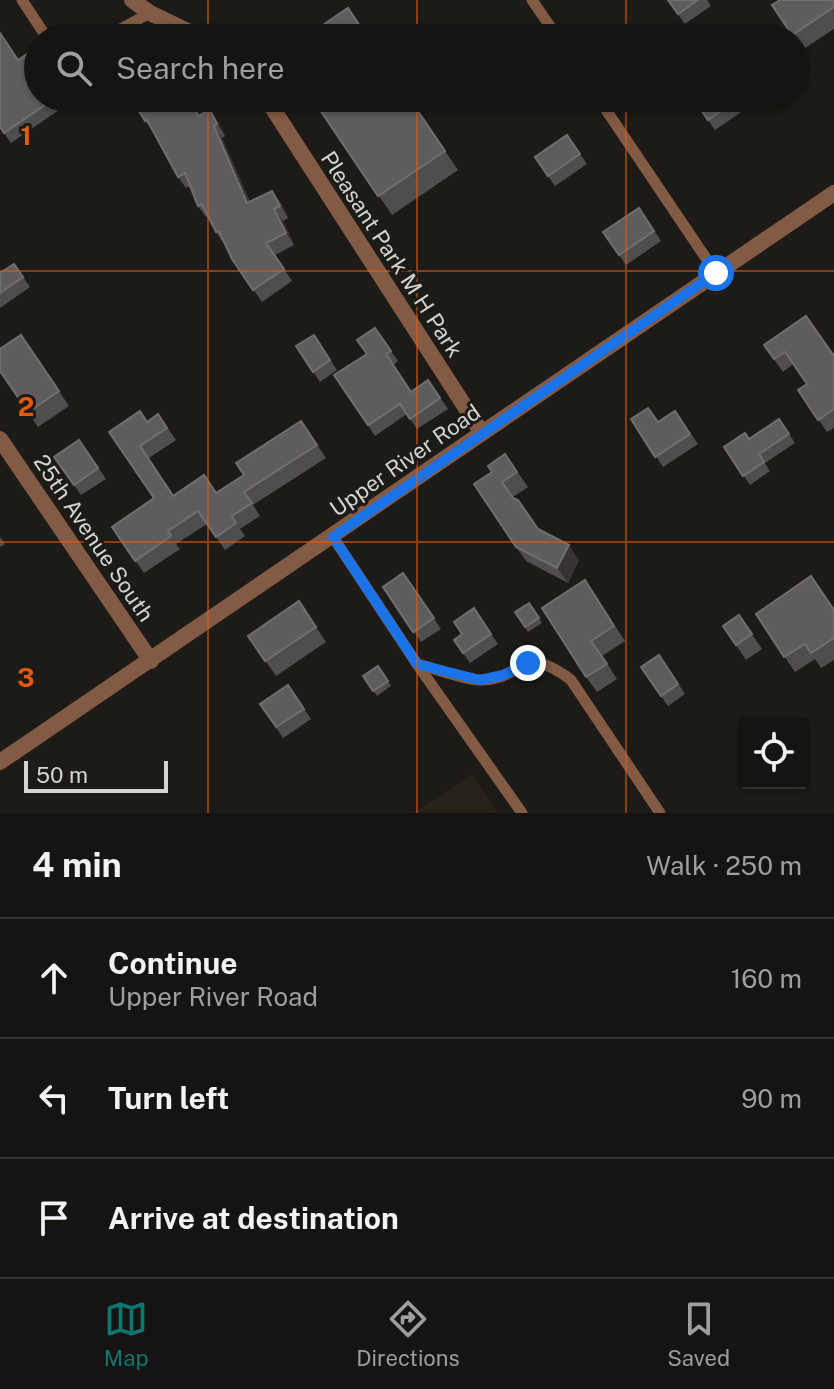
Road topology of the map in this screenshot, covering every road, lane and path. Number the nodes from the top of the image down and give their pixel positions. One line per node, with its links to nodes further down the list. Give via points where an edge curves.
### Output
1 (22, 0): 5 (lane)
2 (132, 0): 4 (street)
3 (532, 0): 8 (lane)
4 (150, 13): 6 (lane); 7 (street)
5 (38, 24)
6 (130, 24)
7 (173, 24)
8 (548, 24)
9 (275, 112): 13 (street, Pleasant Park M H Park)
10 (607, 112): 12 (lane)
11 (834, 193): 12 (street, Upper River Road)
12 (716, 273): 13 (street, Upper River Road)
13 (482, 433): 15 (street, Upper River Road)
14 (0, 439): 16 (street, 25th Avenue South)
15 (333, 537): 16 (street, Upper River Road); 17 (lane)
16 (151, 661): 18 (street, Upper River Road)
17 (417, 664): 19 (lane); 20 (lane, via 480,680 528,663 553,666 571,680)
18 (0, 762)
19 (522, 813)
20 (660, 813)

